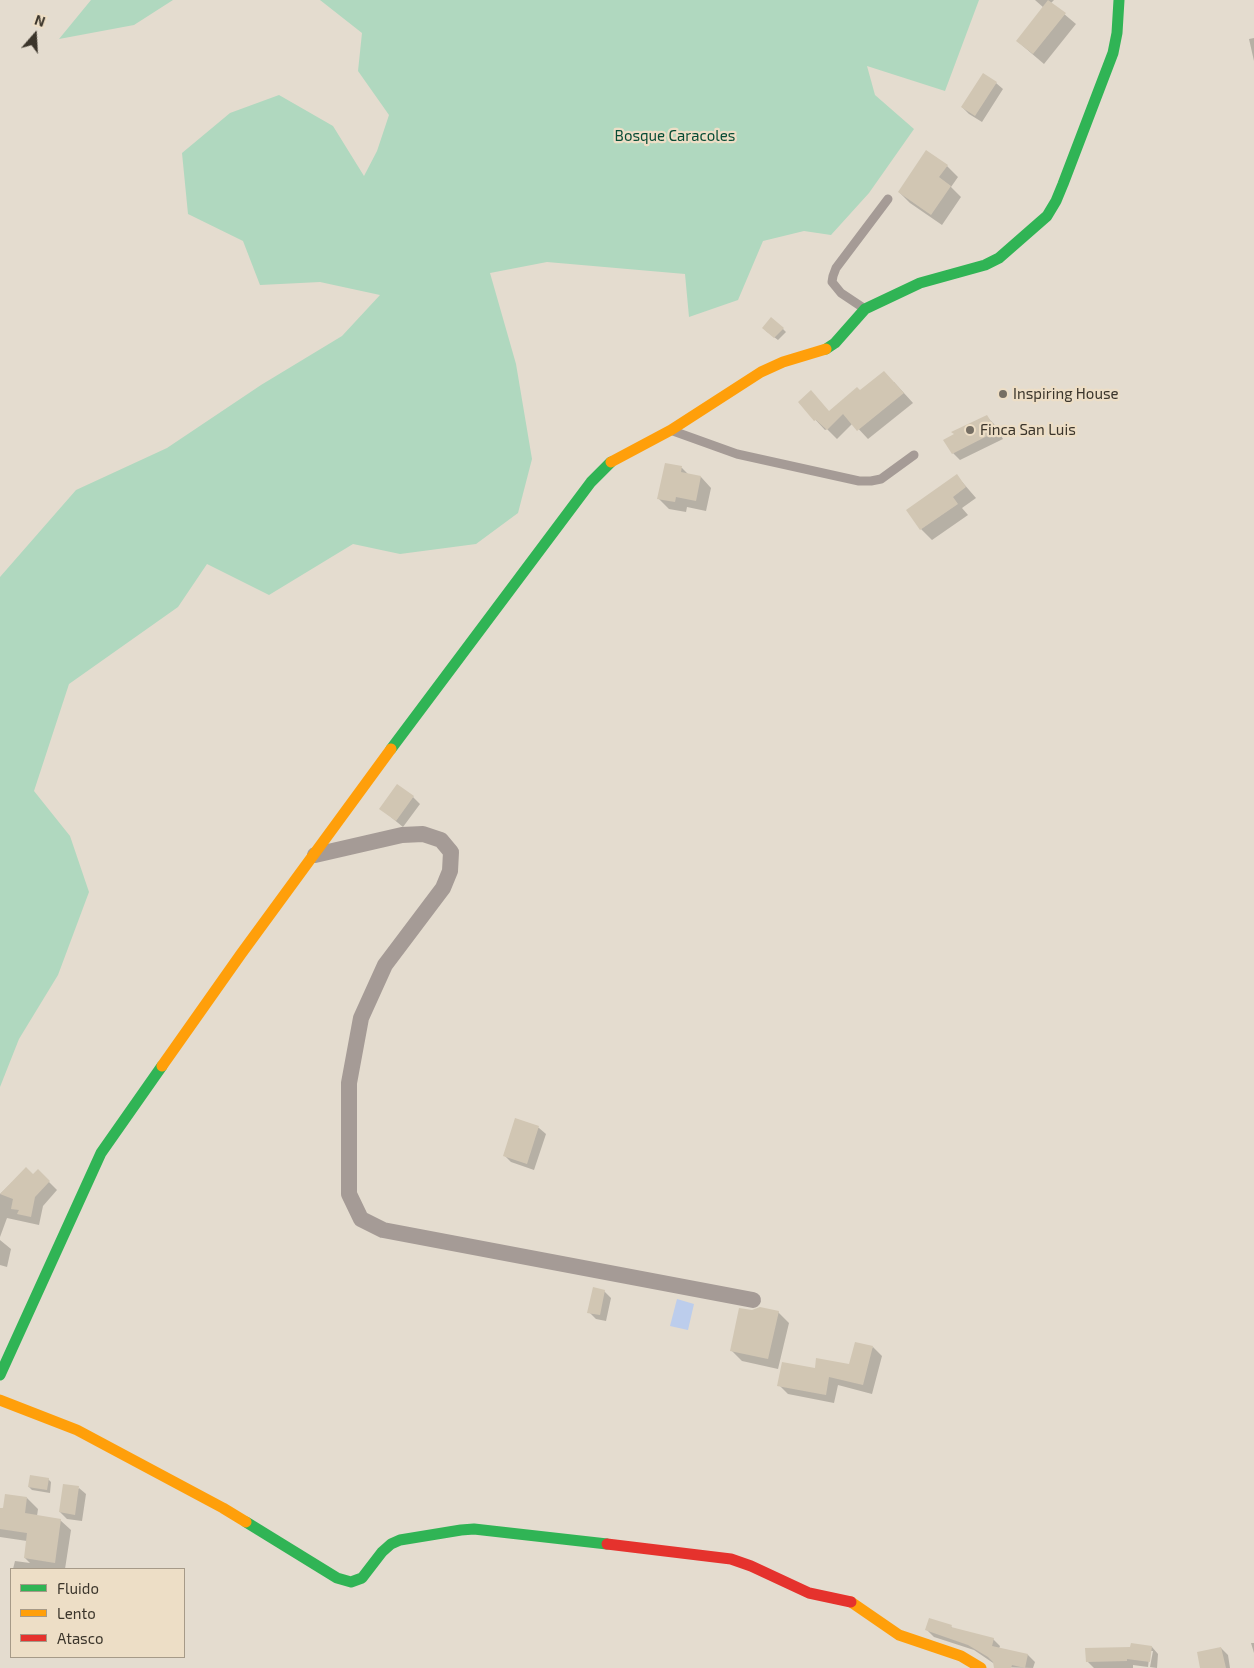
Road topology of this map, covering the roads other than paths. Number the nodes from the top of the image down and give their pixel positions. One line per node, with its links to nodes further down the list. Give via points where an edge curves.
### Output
1 (1119, 0): 3 (street, via 1112,53 1063,184 1047,216 999,258 920,283)
2 (888, 199): 3 (lane, via 832,276 832,282 841,293)
3 (865, 309): 4 (street, via 825,350 761,372)
4 (671, 430): 5 (lane, via 737,454 859,481 881,479); 6 (street, via 608,464 591,482)
5 (914, 455)
6 (315, 855): 7 (street, via 402,835 423,834 442,840 452,852 450,871 443,888 386,965 361,1018 349,1083 349,1194 361,1219 383,1230); 8 (street, via 101,1153)
7 (753, 1300)
8 (0, 1376)
9 (0, 1400): 10 (street, via 77,1430 223,1508 337,1578 351,1582 362,1578 382,1552 400,1540 474,1529 714,1556 751,1566 809,1593 854,1603 894,1632 961,1656)
10 (981, 1668)

